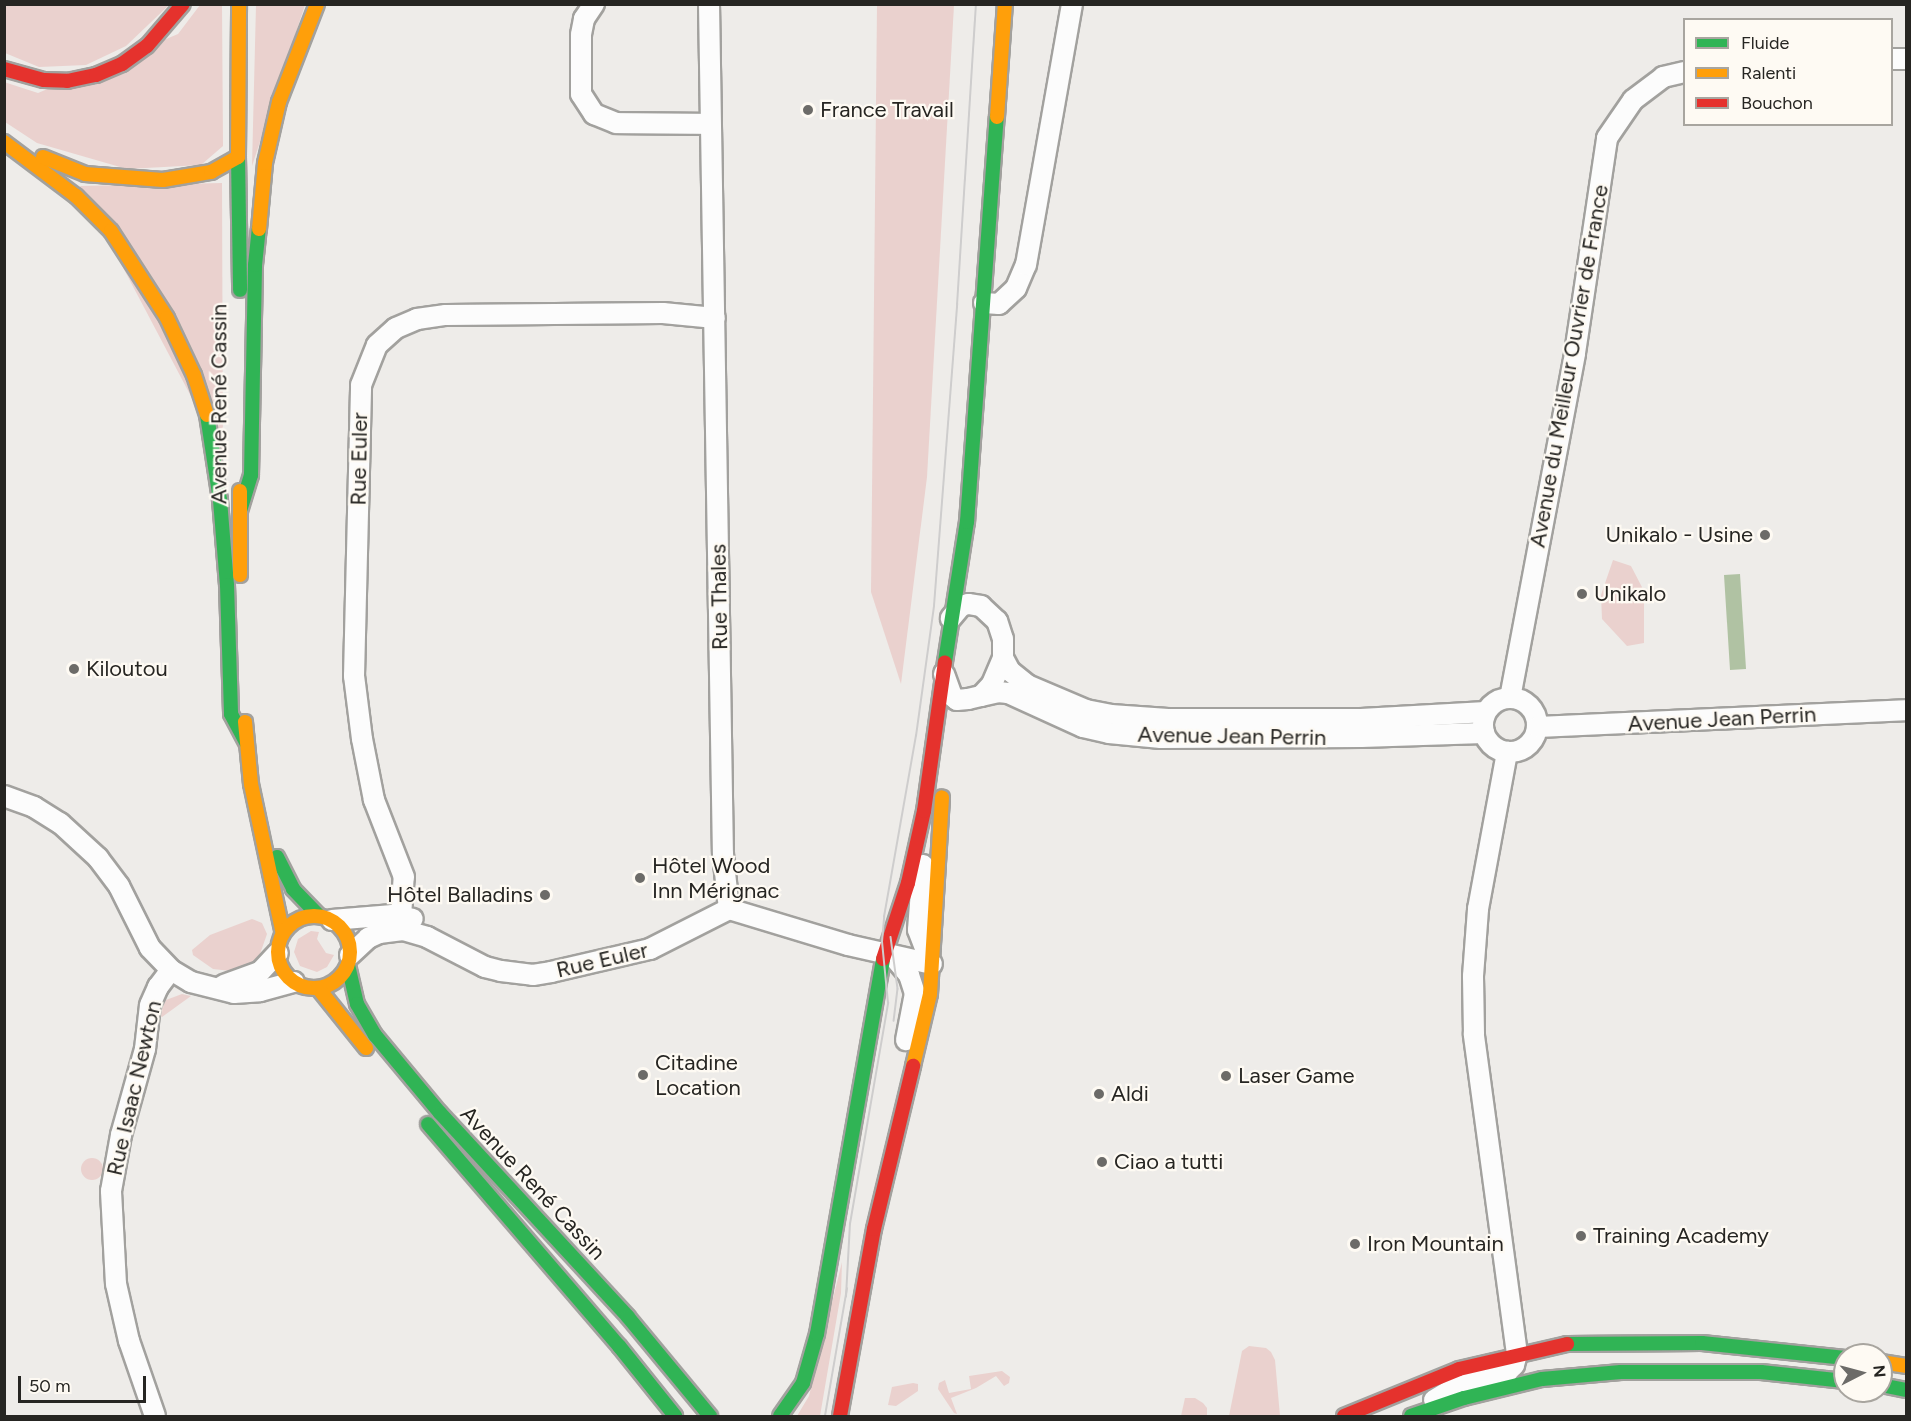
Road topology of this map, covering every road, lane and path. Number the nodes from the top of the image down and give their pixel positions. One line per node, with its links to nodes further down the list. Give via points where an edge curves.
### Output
1 (183, 4): 8 (main road, via 147,46 122,64 96,75 67,81 45,80)
2 (239, 4): 13 (main road, Avenue René Cassin)
3 (317, 4): 16 (main road, via 279,102 265,163 255,254 251,475)
4 (594, 4): 10 (street, via 584,19 581,35 581,94 594,114 616,123)
5 (709, 4): 10 (street, Rue Thales)
6 (1005, 4): 14 (main road)
7 (1072, 4): 14 (street, via 1026,265 1016,288 999,304)
8 (4, 69)
9 (1683, 72): 23 (street, Avenue du Meilleur Ouvrier de France, via 1663,77 1633,99 1607,138 1575,353)
10 (710, 124): 15 (street, Rue Thales)
11 (4, 130): 13 (main road, via 45,158 85,174 126,179 194,176 211,172)
12 (4, 142): 29 (main road, via 76,196 111,231 167,318 194,375 207,414 220,500 231,714)
13 (238, 157): 16 (main road, Avenue René Cassin)
14 (984, 303): 17 (main road)
15 (715, 318): 35 (street, Rue Thales, via 723,854); 36 (street, Rue Euler, via 663,313 446,315 417,319 396,328 377,345 360,385 354,676 374,796 404,878)
16 (240, 511): 29 (main road, Avenue René Cassin)
17 (967, 522): 18 (main road); 19 (main road)
18 (968, 604): 19 (street, via 961,606); 20 (street, via 981,606 997,621 1003,639)
19 (958, 622): 21 (main road)
20 (1003, 658): 22 (street, via 998,673); 26 (street, Avenue Jean Perrin, via 1010,671 1028,685)
21 (952, 676): 22 (street, Avenue Jean Perrin, via 947,687 956,705); 34 (main road)
22 (981, 696): 26 (street, Avenue Jean Perrin, via 1008,693 1083,727)
23 (1510, 698): 25 (street, via 1496,702); 27 (street, via 1519,699 1532,710)
24 (1906, 710): 27 (street, Avenue Jean Perrin)
25 (1486, 712): 26 (street, Avenue Jean Perrin, via 1361,719 1168,719); 28 (street)
26 (1118, 725): 28 (street, Avenue Jean Perrin, via 1161,738 1361,738)
27 (1537, 727): 30 (street, via 1524,748)
28 (1484, 733): 30 (street, via 1493,746)
29 (246, 742): 33 (main road, Avenue René Cassin)
30 (1507, 752): 51 (street, via 1478,909 1473,987 1474,1034)
31 (944, 782): 43 (main road)
32 (4, 796): 44 (street, Rue Isaac Newton, via 34,807 60,823 98,858 119,886 150,948)
33 (254, 804): 37 (main road, Avenue René Cassin, via 287,880); 38 (main road, Avenue René Cassin)
34 (924, 811): 40 (main road); 43 (street, via 918,930)
35 (729, 909): 40 (street); 41 (street, Rue Euler, via 663,945 551,972 515,974 485,967)
36 (401, 916): 37 (street, Rue Euler); 41 (street, Rue Euler, via 433,927)
37 (325, 918): 38 (main road, via 298,919); 42 (main road, via 346,935)
38 (283, 934): 39 (main road)
39 (278, 953): 45 (main road, via 280,964); 46 (street, via 251,977 221,986)
40 (888, 955): 43 (street); 50 (street, via 909,975 915,993 895,1107); 58 (main road, via 842,1179 817,1334 803,1383)
41 (468, 958): 42 (street, Rue Euler, via 427,937 403,930 369,938)
42 (349, 960): 47 (main road, via 336,981); 57 (main road, Avenue René Cassin, via 357,1004 375,1035 440,1113 654,1347)
43 (932, 964): 50 (main road, via 926,1018)
44 (171, 970): 46 (street); 55 (street, Rue Isaac Newton, via 150,1005 145,1049 121,1135 111,1191 116,1284 129,1341)
45 (294, 982): 46 (street, via 234,993); 47 (main road)
46 (201, 984)
47 (318, 988): 48 (main road)
48 (376, 1060)
49 (418, 1113): 56 (main road, Avenue René Cassin)
50 (891, 1164): 59 (main road, via 874,1229)
51 (1517, 1354): 52 (main road, via 1569,1344 1702,1342); 53 (street); 60 (main road, via 1459,1369); 61 (street, via 1507,1372 1461,1384)
52 (1833, 1357)
53 (1542, 1379): 54 (main road, via 1621,1372 1761,1372); 62 (main road)
54 (1833, 1380)
55 (155, 1416)
56 (675, 1416)
57 (710, 1416)
58 (780, 1416)
59 (840, 1416)
60 (1344, 1416)
61 (1404, 1416)
62 (1411, 1416)

